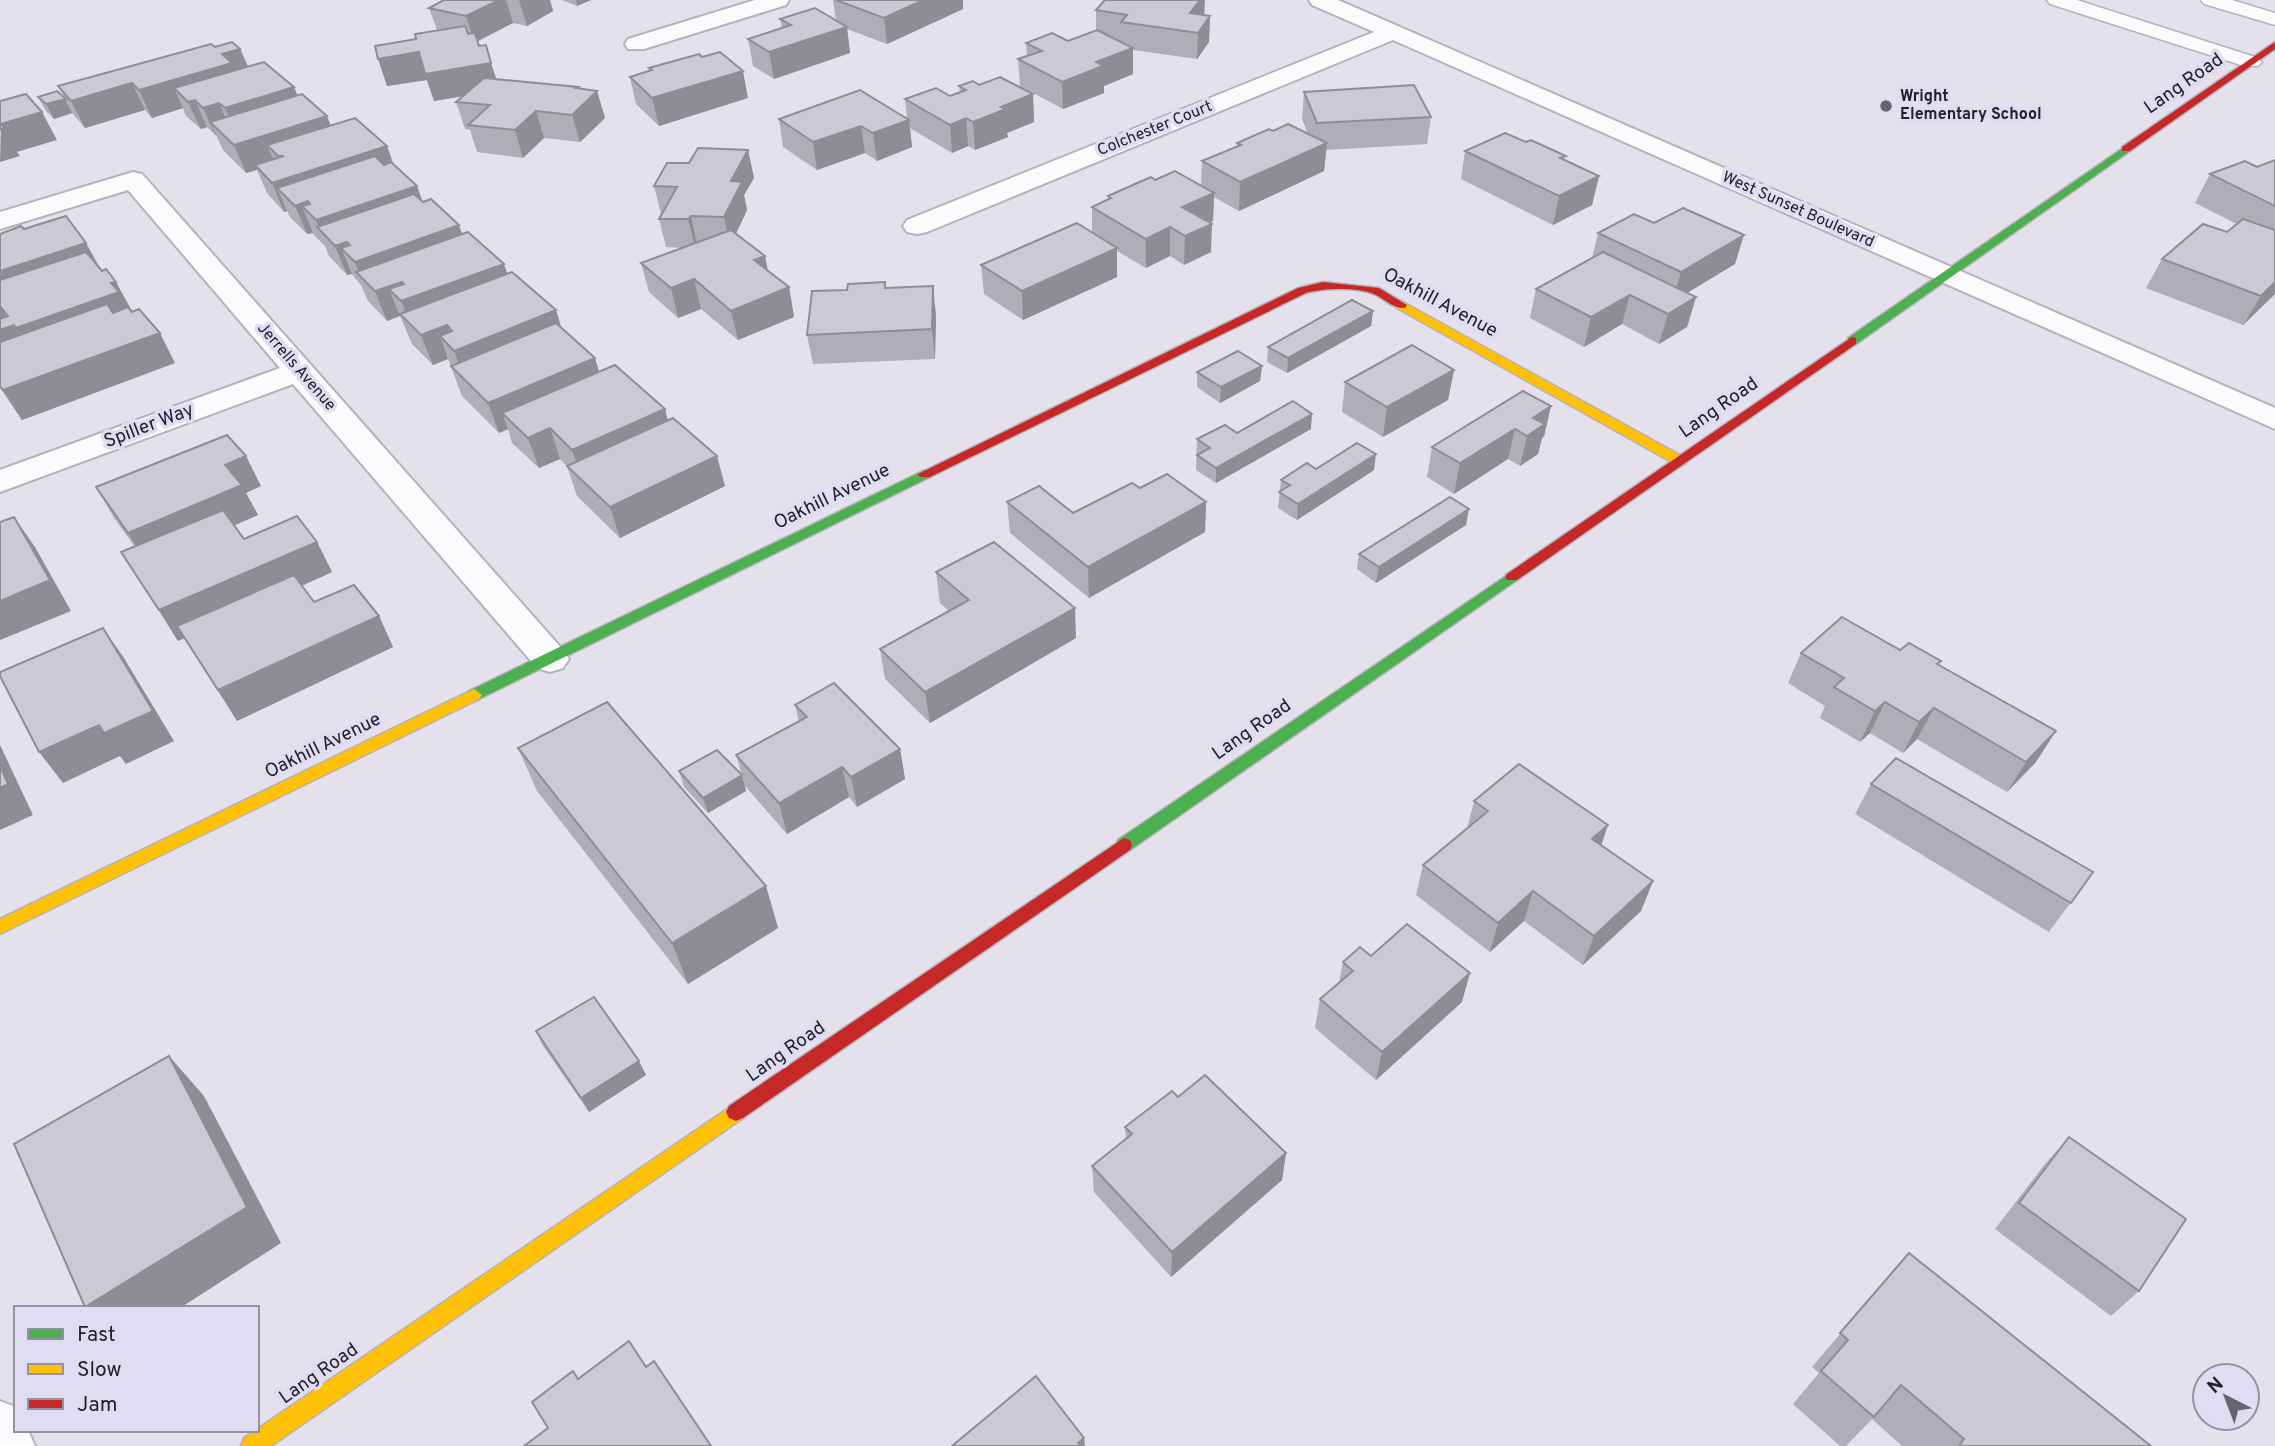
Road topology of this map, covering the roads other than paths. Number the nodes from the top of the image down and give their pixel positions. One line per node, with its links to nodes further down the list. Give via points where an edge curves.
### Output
1 (778, 0): 7 (street)
2 (1320, 0): 6 (street, West Sunset Boulevard)
3 (2057, 0): 9 (lane)
4 (2211, 0): 5 (lane)
5 (2275, 19)
6 (1393, 32): 11 (street, Colchester Court); 12 (street, West Sunset Boulevard)
7 (636, 44)
8 (2275, 45): 9 (street, Lang Road)
9 (2251, 62): 12 (street, Lang Road)
10 (0, 221): 13 (street, Jerrells Avenue, via 133,180)
11 (916, 226)
12 (1946, 276): 14 (street, West Sunset Boulevard); 15 (street, Lang Road)
13 (299, 370): 16 (street, Spiller Way); 17 (street, Jerrells Avenue)
14 (2275, 420)
15 (1680, 461): 17 (street, Oakhill Avenue, via 1375,290 1323,285 1302,290); 21 (street, Lang Road)
16 (0, 482)
17 (550, 659): 18 (street, Oakhill Avenue)
18 (0, 927)
19 (0, 1428): 20 (street)
20 (7, 1446)
21 (251, 1446)

